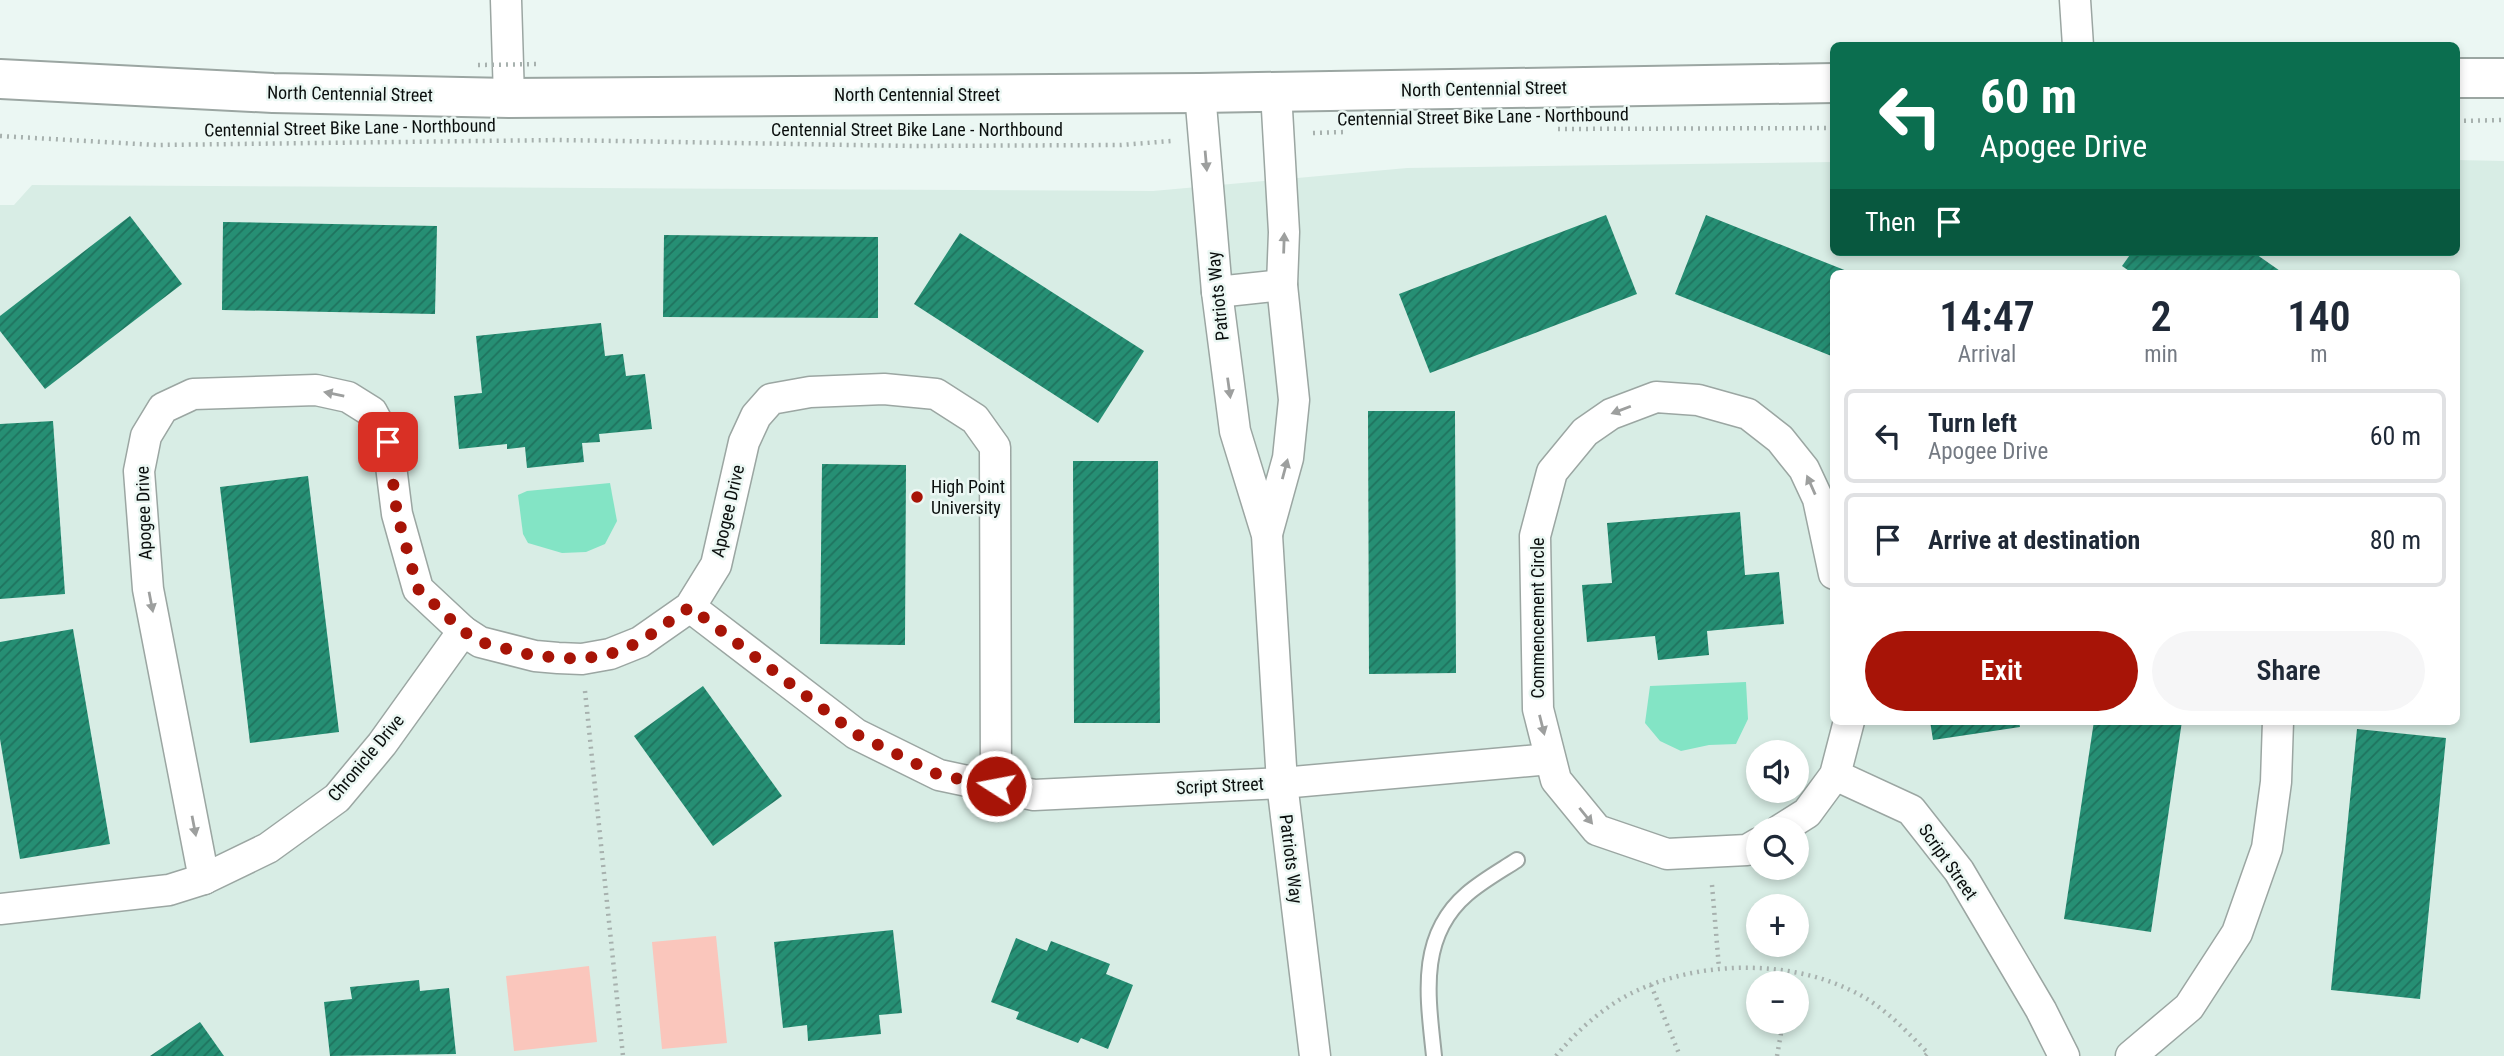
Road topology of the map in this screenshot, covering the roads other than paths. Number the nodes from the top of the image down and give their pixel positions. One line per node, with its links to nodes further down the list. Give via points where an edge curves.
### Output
1 (506, 0): 10 (street)
2 (2075, 0): 3 (street)
3 (2078, 42)
4 (2460, 78): 5 (main road)
5 (2504, 78)
6 (0, 79): 10 (main road, North Centennial Street, via 273,93)
7 (1830, 83): 8 (main road, North Centennial Street)
8 (1276, 92): 9 (main road, North Centennial Street); 11 (street, Patriots Way, one-way to 8, via 1284,232)
9 (1200, 93): 10 (main road, North Centennial Street); 12 (street, Patriots Way, one-way to 12)
10 (509, 98)
11 (1282, 285): 12 (street); 13 (street, Patriots Way, one-way to 11, via 1288,458 1294,400)
12 (1217, 292): 13 (street, Patriots Way, one-way to 13, via 1235,431)
13 (1267, 535): 21 (street, Patriots Way)
14 (1830, 555): 19 (street, Commencement Circle, one-way to 19, via 1818,499 1804,469 1780,439 1748,414 1698,400 1657,397 1611,414 1585,432 1552,472 1535,536 1538,709)
15 (690, 607): 16 (street, Apogee Drive, via 640,642 582,659 535,656 480,642); 22 (street, Script Street, via 856,734 939,775); 22 (street, Apogee Drive, via 716,565 744,442 756,416 771,399 810,392 884,389 936,394 975,419 995,447)
16 (463, 631): 26 (street, Chronicle Drive, via 337,798 268,848); 26 (street, Apogee Drive, one-way to 26, via 418,589 397,514 388,442 372,412 348,397 316,390 193,394 163,408 146,436 139,471 148,589)
17 (1848, 725): 20 (street)
18 (2278, 725): 31 (street, via 2267,848 2237,933 2189,1007)
19 (1550, 759): 21 (street, Script Street); 24 (street, one-way to 24, via 1556,780 1597,830 1667,854)
20 (1835, 775): 23 (street); 30 (street, Script Street, via 1911,810 1959,871)
21 (1282, 783): 22 (street, Script Street, via 1034,795); 28 (street, Patriots Way)
22 (996, 786)
23 (1801, 817)
24 (1746, 850)
25 (1517, 860): 29 (lane, via 1466,894 1444,921 1429,957)
26 (204, 880): 27 (street, Chronicle Drive, via 169,890)
27 (0, 909)
28 (1315, 1056)
29 (1434, 1056)
30 (2064, 1056)
31 (2131, 1056)

